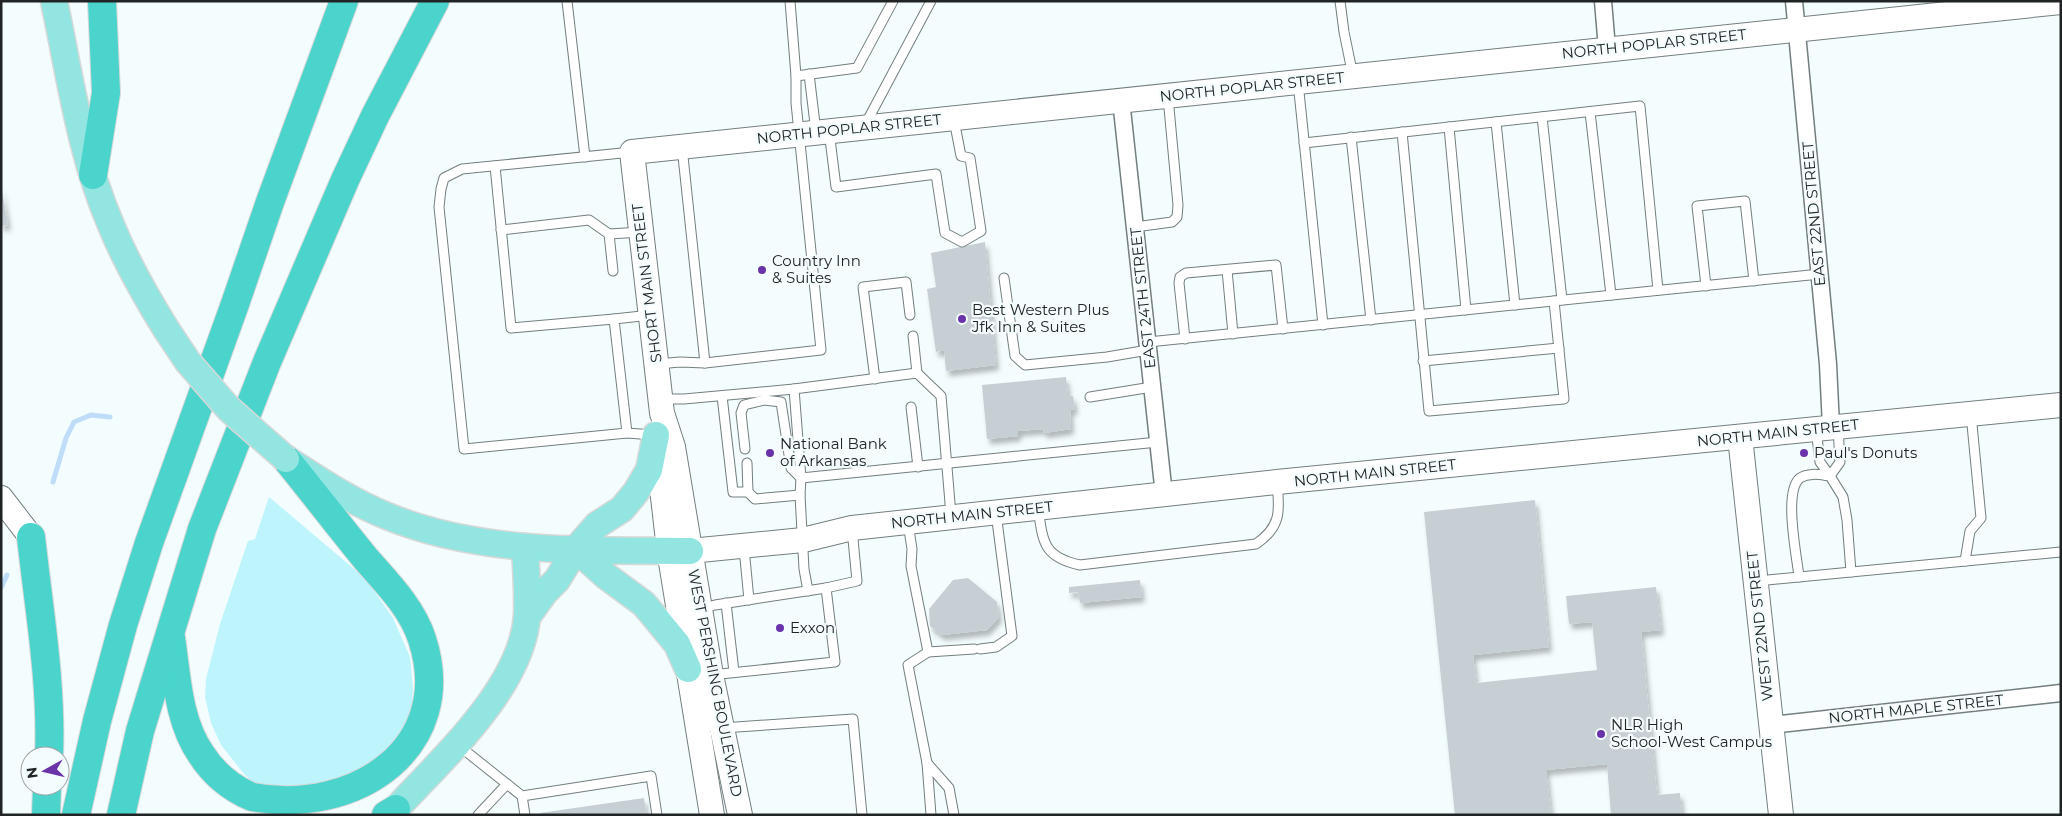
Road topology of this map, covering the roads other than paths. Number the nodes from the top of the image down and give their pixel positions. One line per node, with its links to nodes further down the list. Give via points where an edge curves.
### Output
1 (54, 1): 35 (main road)
2 (102, 1): 35 (highway, via 106,93)
3 (344, 1): 129 (highway, via 149,543 97,721)
4 (435, 1): 114 (highway, via 356,156 267,362 202,529)
5 (567, 1): 33 (lane)
6 (790, 1): 16 (lane)
7 (893, 1): 15 (lane, via 857,68)
8 (931, 1): 26 (lane)
9 (1340, 1): 17 (lane)
10 (1603, 1): 14 (street)
11 (1794, 1): 13 (street, EAST 22ND STREET)
12 (2061, 2): 13 (street, NORTH POPLAR STREET)
13 (1797, 29): 14 (street, NORTH POPLAR STREET); 42 (street, EAST 22ND STREET)
14 (1607, 49): 17 (street, NORTH POPLAR STREET)
15 (809, 74): 16 (lane); 27 (lane)
16 (796, 76): 27 (lane, via 795,89)
17 (1353, 76): 18 (street, NORTH POPLAR STREET)
18 (1298, 82): 19 (street, NORTH POPLAR STREET); 30 (lane)
19 (1168, 96): 20 (street, NORTH POPLAR STREET); 36 (lane, via 1177,217 1172,222)
20 (1121, 100): 23 (street, NORTH POPLAR STREET); 36 (street, EAST 24TH STREET)
21 (1590, 112): 22 (lane); 46 (lane, via 1640,106); 47 (lane)
22 (1542, 117): 24 (lane); 48 (lane)
23 (953, 118): 26 (street, NORTH POPLAR STREET); 27 (lane, via 961,156 970,158 981,231 962,242 945,232 936,174 836,188)
24 (1496, 122): 25 (lane); 49 (lane)
25 (1449, 127): 28 (lane); 50 (lane)
26 (864, 128): 27 (street, NORTH POPLAR STREET)
27 (815, 132): 31 (street, NORTH POPLAR STREET); 64 (lane, via 822,350)
28 (1402, 132): 29 (lane); 53 (lane)
29 (1351, 138): 30 (lane); 55 (lane)
30 (1304, 143): 56 (lane)
31 (682, 147): 32 (street, NORTH POPLAR STREET); 64 (lane)
32 (632, 152): 33 (lane, NORTH POPLAR STREET); 38 (street, SHORT MAIN STREET)
33 (585, 157): 34 (lane, NORTH POPLAR STREET)
34 (495, 166): 37 (lane); 77 (lane, NORTH POPLAR STREET, via 453,172 444,178 439,207 464,449)
35 (93, 175): 81 (main road, bridge, via 135,280 188,362 229,409)
36 (1135, 226): 61 (street, EAST 24TH STREET)
37 (501, 230): 39 (lane, via 589,220); 54 (lane, via 511,328)
38 (642, 232): 39 (lane); 51 (street, SHORT MAIN STREET)
39 (609, 234): 41 (lane)
40 (1227, 270): 57 (lane, via 1276,265); 58 (lane); 60 (lane, via 1180,277)
41 (613, 271)
42 (1820, 274): 44 (lane); 76 (street, EAST 22ND STREET, via 1828,364)
43 (1004, 278): 61 (lane, via 1015,356 1025,365 1107,357)
44 (1754, 281): 45 (lane); 45 (lane, via 1745,200 1697,206)
45 (1706, 286): 46 (lane)
46 (1658, 290): 47 (lane)
47 (1611, 295): 48 (lane)
48 (1558, 301): 49 (lane); 62 (lane)
49 (1515, 305): 50 (lane)
50 (1466, 310): 53 (lane)
51 (651, 315): 54 (lane); 65 (street, SHORT MAIN STREET)
52 (910, 315): 67 (lane, via 906,282 863,287)
53 (1418, 315): 55 (lane); 63 (lane)
54 (614, 319): 77 (lane)
55 (1371, 320): 56 (lane)
56 (1323, 325): 57 (lane)
57 (1283, 329): 58 (lane)
58 (1234, 334): 60 (lane)
59 (912, 336): 66 (lane)
60 (1185, 338): 61 (lane)
61 (1148, 346): 68 (street, EAST 24TH STREET)
62 (1559, 348): 63 (lane); 63 (lane, via 1564,399 1429,411)
63 (1424, 361)
64 (705, 363): 65 (lane)
65 (657, 364): 75 (street, SHORT MAIN STREET)
66 (917, 373): 67 (lane); 83 (lane, via 942,396)
67 (875, 379): 69 (lane)
68 (1152, 387): 71 (lane); 79 (street, EAST 24TH STREET)
69 (794, 389): 70 (lane); 86 (lane)
70 (722, 396): 75 (lane); 88 (lane, via 732,492)
71 (1090, 397)
72 (911, 406): 84 (lane)
73 (2061, 406): 74 (street, NORTH MAIN STREET)
74 (1971, 414): 76 (street, NORTH MAIN STREET); 104 (lane, via 1981,518 1970,531)
75 (660, 416): 77 (lane); 101 (main road, via 649,470 636,492 622,509 597,525); 103 (street, SHORT MAIN STREET)
76 (1828, 427): 78 (street, NORTH MAIN STREET); 85 (lane, via 1820,462); 85 (lane, via 1840,462)
77 (626, 433)
78 (1740, 437): 87 (street, NORTH MAIN STREET); 107 (street, WEST 22ND STREET)
79 (1158, 442): 83 (lane); 90 (street, EAST 24TH STREET)
80 (745, 449): 86 (lane, via 741,413 744,405 764,400 781,402 791,468)
81 (286, 459): 100 (main road, via 338,492 387,516 465,538); 114 (highway, via 391,587 421,636 430,676 428,702 424,724 405,760 385,781 363,796 324,808 278,807 241,792 210,767 191,737 184,718)
82 (747, 463): 88 (lane)
83 (947, 464): 84 (lane); 94 (lane)
84 (918, 467): 86 (lane)
85 (1830, 476): 105 (lane, via 1843,497); 106 (lane, via 1811,474 1795,485 1792,508)
86 (801, 478): 89 (lane)
87 (1277, 482): 90 (street, NORTH MAIN STREET); 92 (lane, via 1280,509 1277,518 1266,537 1256,544 1080,565 1050,552 1043,540)
88 (748, 492): 89 (lane, via 755,499)
89 (800, 495): 98 (lane)
90 (1164, 495): 92 (street, NORTH MAIN STREET)
91 (2, 502): 97 (street)
92 (1038, 508): 93 (street, NORTH MAIN STREET)
93 (996, 513): 94 (street, NORTH MAIN STREET); 115 (lane, via 1012,636 996,647)
94 (952, 518): 95 (street, NORTH MAIN STREET)
95 (908, 523): 96 (street, NORTH MAIN STREET); 115 (lane, via 912,566)
96 (852, 528): 98 (street, NORTH MAIN STREET); 108 (lane, via 857,581)
97 (31, 537): 122 (highway, via 47,674)
98 (803, 540): 99 (street, NORTH MAIN STREET); 109 (lane)
99 (744, 546): 103 (street, NORTH MAIN STREET); 110 (lane)
100 (526, 547): 101 (main road); 113 (main road)
101 (576, 549): 103 (main road); 113 (main road, via 557,580); 116 (main road, via 644,604)
102 (2061, 552): 104 (lane)
103 (677, 554): 112 (street, WEST PERSHING BOULEVARD); 116 (street, WEST PERSHING BOULEVARD)
104 (1965, 561): 105 (lane)
105 (1851, 572): 106 (lane)
106 (1799, 577): 107 (lane)
107 (1755, 582): 119 (street, WEST 22ND STREET)
108 (826, 588): 109 (lane); 117 (lane, via 836,662)
109 (808, 591): 110 (lane)
110 (750, 600): 111 (lane)
111 (726, 603): 112 (lane); 117 (lane)
112 (700, 609): 116 (street, WEST PERSHING BOULEVARD)
113 (527, 617): 121 (main road, via 517,653 501,688)
114 (170, 630): 130 (highway, via 140,731)
115 (928, 652): 123 (lane, via 908,665)
116 (699, 672): 117 (lane); 120 (street, WEST PERSHING BOULEVARD); 134 (street, WEST PERSHING BOULEVARD)
117 (734, 672)
118 (2061, 693): 119 (street, NORTH MAPLE STREET)
119 (1771, 725): 139 (street, WEST 22ND STREET)
120 (722, 728): 135 (street, WEST PERSHING BOULEVARD); 136 (lane, via 853,719)
121 (456, 743): 124 (lane); 127 (main road)
122 (49, 746)
123 (927, 763): 137 (lane); 138 (lane, via 949,788)
124 (507, 784): 126 (lane); 131 (lane)
125 (47, 796): 128 (highway)
126 (522, 796): 132 (lane); 133 (lane, via 651,776)
127 (391, 813)
128 (46, 815)
129 (76, 815)
130 (121, 815)
131 (478, 815)
132 (525, 815)
133 (657, 815)
134 (712, 815)
135 (740, 815)
136 (862, 815)
137 (930, 815)
138 (954, 815)
139 (1781, 815)

